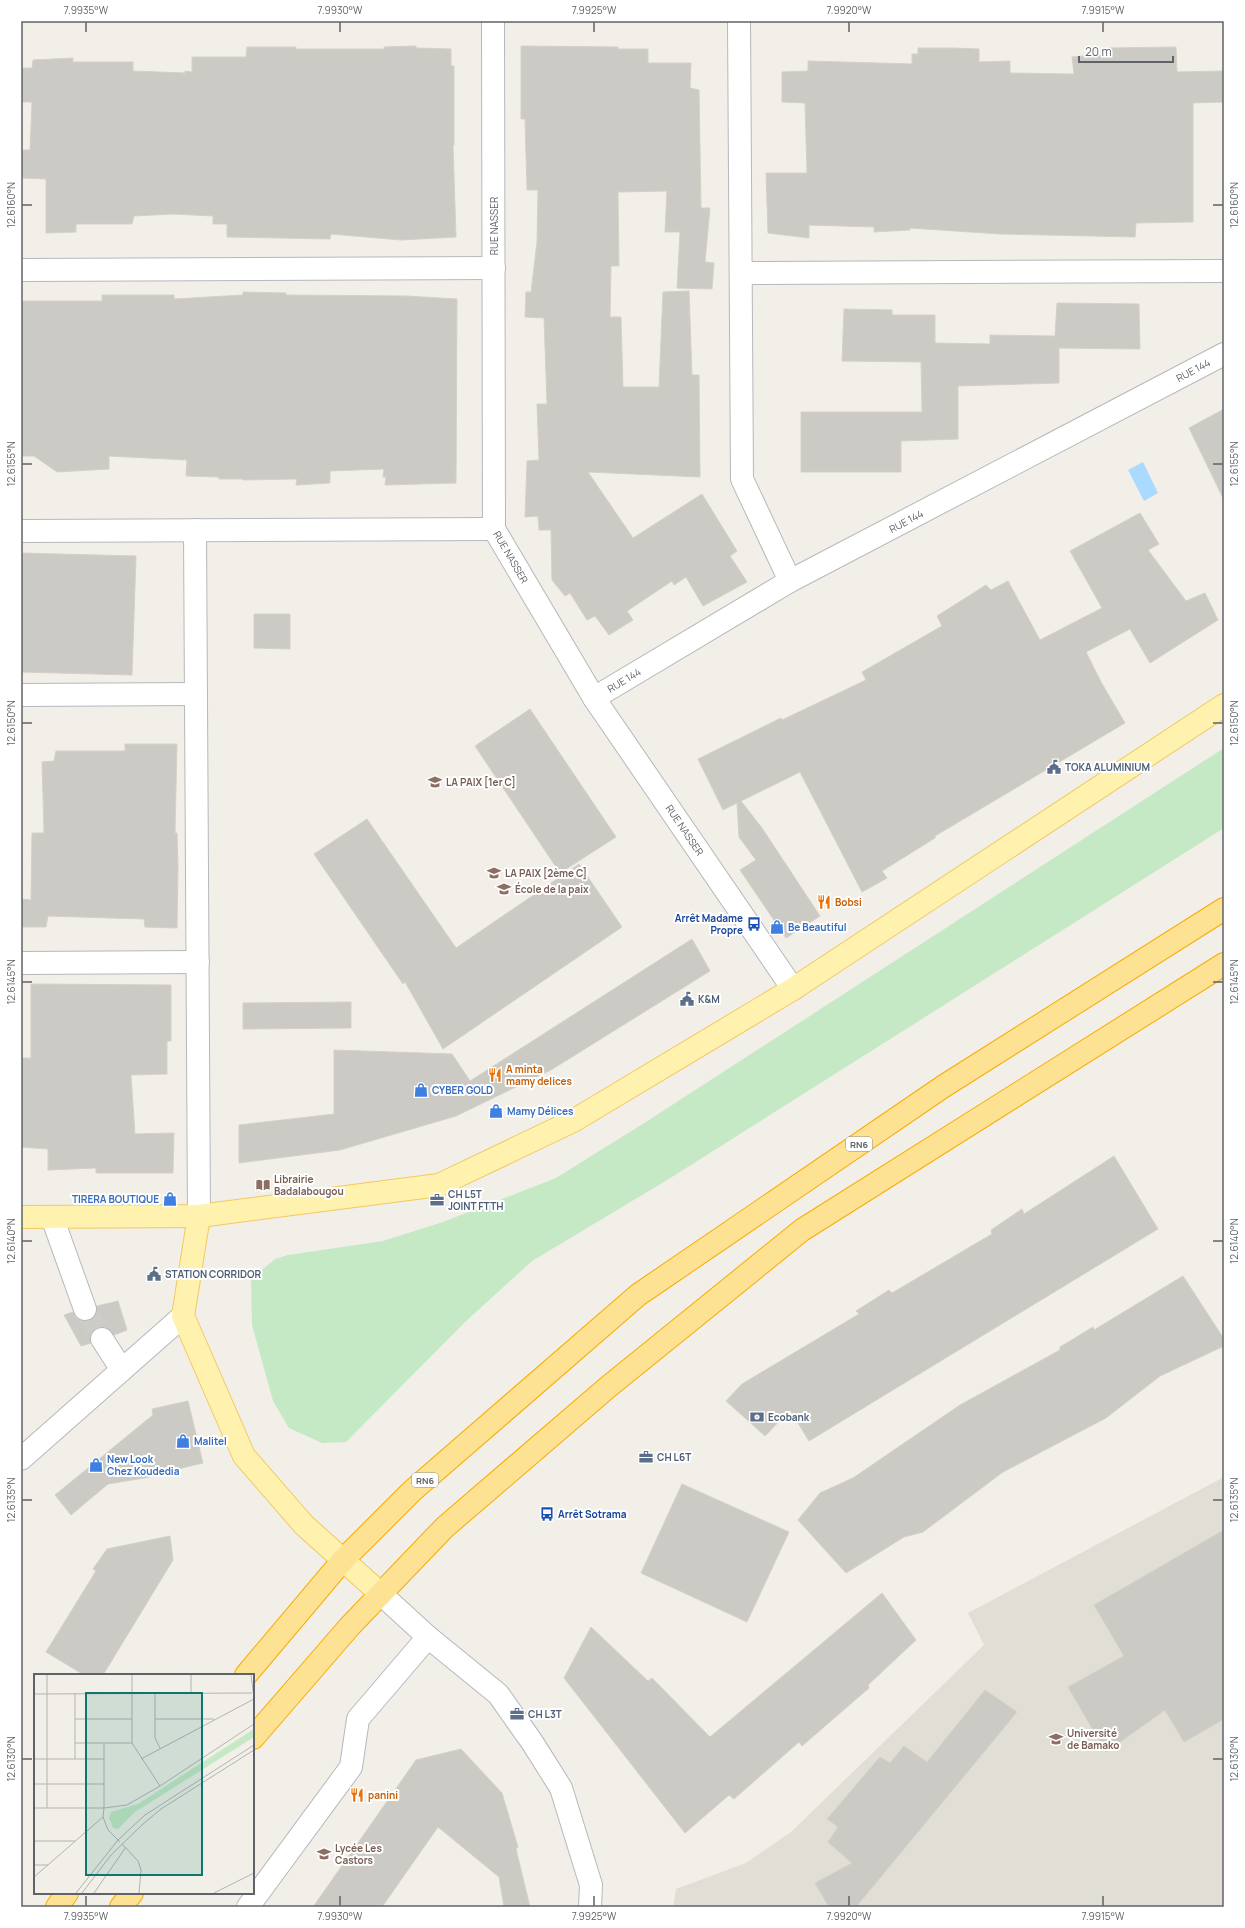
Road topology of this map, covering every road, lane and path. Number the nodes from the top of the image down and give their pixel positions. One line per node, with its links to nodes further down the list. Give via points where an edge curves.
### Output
1 (493, 21): 3 (street, RUE NASSER)
2 (739, 21): 6 (street)
3 (494, 268): 4 (street); 8 (street, RUE NASSER)
4 (21, 270)
5 (1224, 271): 6 (street)
6 (742, 273): 11 (street, via 742,479)
7 (1224, 354): 11 (street, RUE 144)
8 (494, 529): 9 (street); 14 (street, RUE NASSER)
9 (196, 530): 10 (street); 12 (street)
10 (21, 531)
11 (790, 581): 14 (street, RUE 144)
12 (196, 694): 13 (street); 17 (street)
13 (21, 695)
14 (594, 698): 20 (street, RUE NASSER)
15 (1224, 705): 20 (main road)
16 (1224, 908): 29 (highway, RN6, via 944,1086 638,1295 412,1491)
17 (198, 962): 18 (street); 21 (street)
18 (21, 963)
19 (1224, 964): 30 (highway, via 802,1230 608,1387 445,1527)
20 (793, 989): 21 (main road, via 573,1121 439,1185)
21 (199, 1216): 23 (main road); 25 (main road)
22 (21, 1217): 23 (main road)
23 (52, 1217): 24 (street)
24 (85, 1309)
25 (183, 1316): 27 (street); 29 (main road, via 244,1456 304,1525)
26 (102, 1339): 27 (street)
27 (122, 1370): 28 (street)
28 (21, 1459)
29 (343, 1560): 30 (main road); 32 (highway, RN6)
30 (381, 1594): 31 (street); 33 (highway)
31 (428, 1637): 38 (street, via 358,1719 351,1768); 39 (street, via 498,1694 561,1788 591,1885)
32 (247, 1674)
33 (254, 1737)
34 (66, 1894): 36 (highway)
35 (131, 1894): 37 (highway)
36 (57, 1907)
37 (121, 1907)
38 (248, 1907)
39 (590, 1907)

